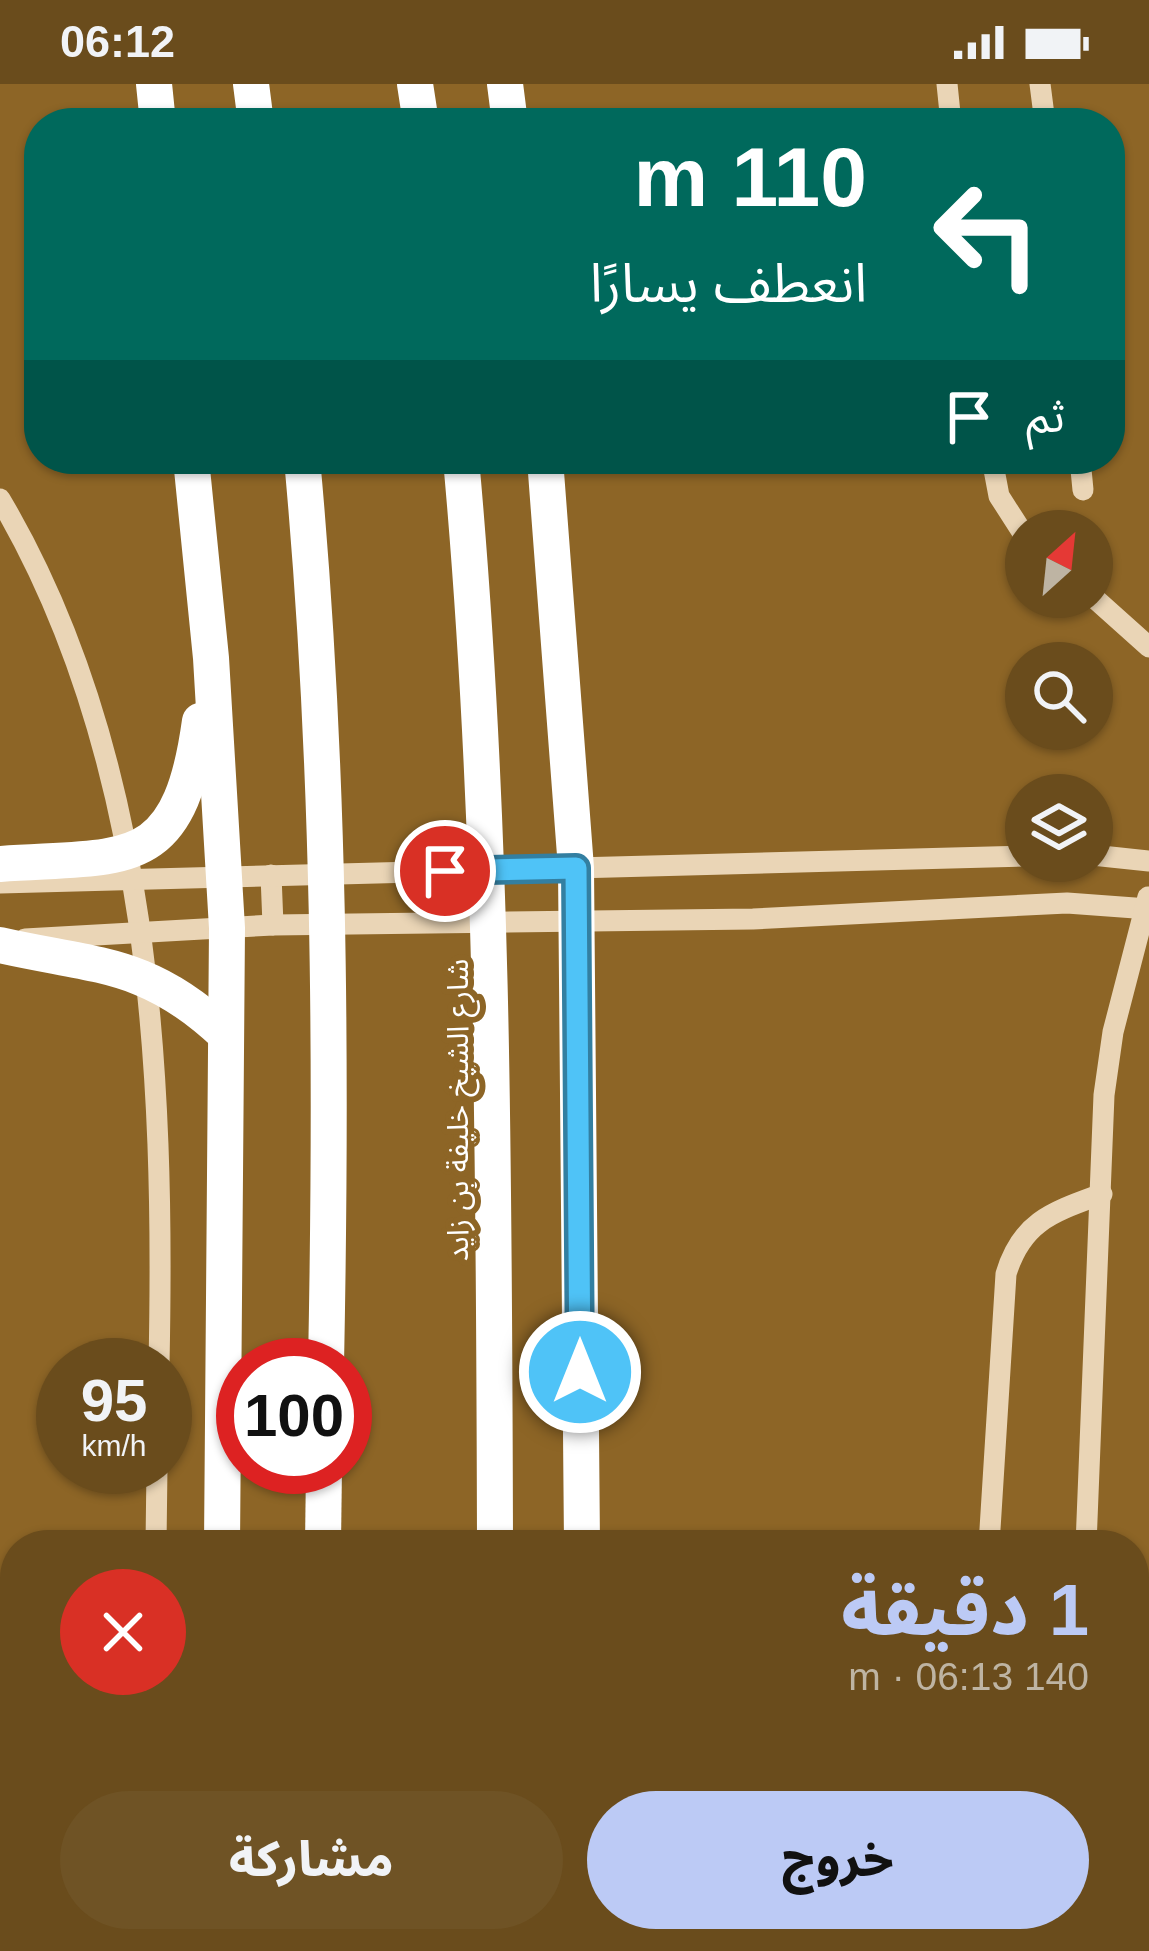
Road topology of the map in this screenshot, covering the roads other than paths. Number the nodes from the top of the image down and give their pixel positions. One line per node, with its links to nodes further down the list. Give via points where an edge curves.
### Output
1 (193, 474): 12 (highway)
2 (303, 474): 30 (highway, via 326,829)
3 (462, 474): 36 (highway, شارع الشيخ خليفة بن زايد, via 492,936)
4 (546, 474): 17 (highway)
5 (995, 474): 9 (street)
6 (1081, 474): 7 (street)
7 (1083, 490)
8 (0, 499): 29 (street, via 69,633 117,816 156,1051)
9 (1008, 510)
10 (1113, 614): 11 (street)
11 (1149, 646)
12 (211, 658): 16 (highway, via 193,762 154,838 110,859); 19 (highway)
13 (1005, 857): 17 (street)
14 (1113, 857): 15 (street)
15 (1149, 861)
16 (0, 864)
17 (576, 868): 18 (street); 23 (highway)
18 (271, 875): 19 (street); 24 (street)
19 (224, 876): 20 (street); 25 (highway)
20 (0, 883)
21 (1149, 894): 28 (street, via 1113,1032)
22 (1149, 908): 23 (street, via 1067,903)
23 (577, 923): 24 (street); 37 (highway)
24 (273, 925): 25 (street)
25 (227, 928): 26 (street); 27 (highway)
26 (0, 942): 27 (highway, via 128,970 181,997)
27 (226, 1035): 34 (highway)
28 (1102, 1194): 38 (street, via 1038,1218 1014,1248); 39 (street)
29 (160, 1338)
30 (326, 1338)
31 (157, 1494): 33 (street)
32 (324, 1494): 35 (highway)
33 (156, 1530)
34 (222, 1530)
35 (323, 1530)
36 (495, 1530)
37 (582, 1530)
38 (990, 1530)
39 (1087, 1530)

